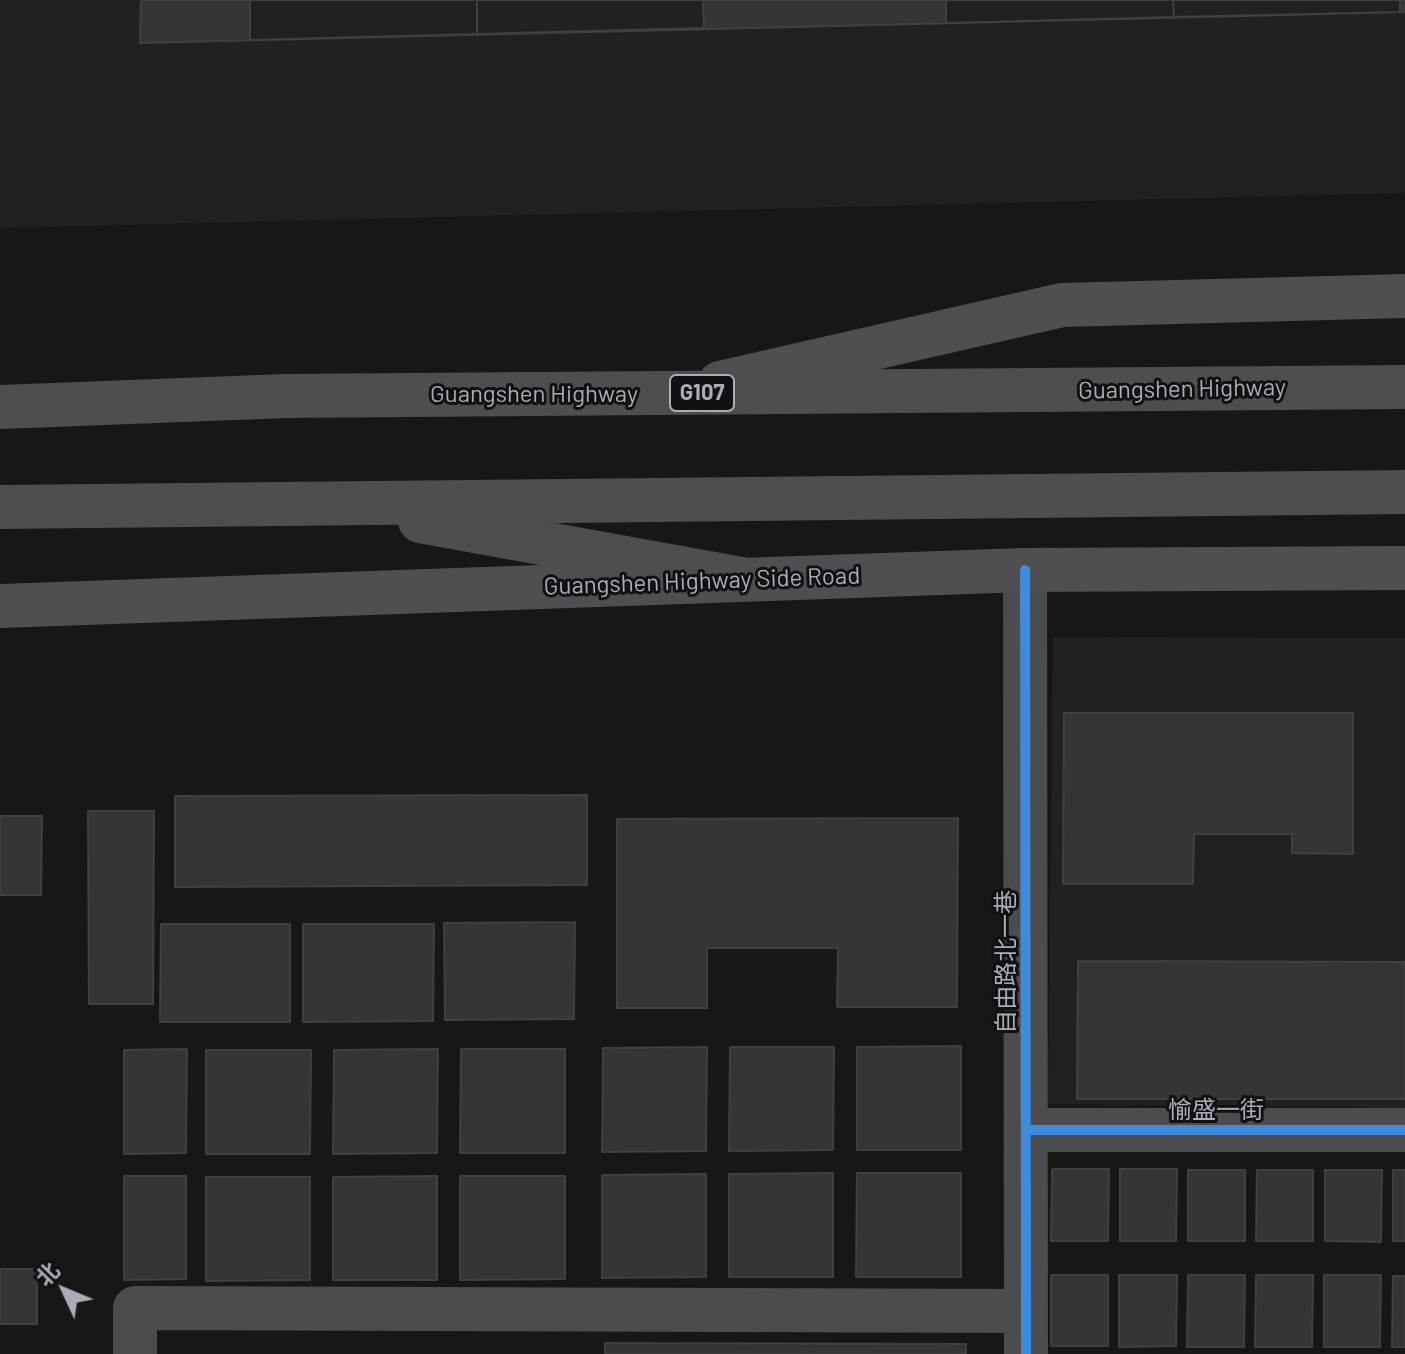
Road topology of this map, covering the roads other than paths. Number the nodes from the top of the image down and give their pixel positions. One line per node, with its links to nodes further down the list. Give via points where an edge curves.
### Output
1 (1405, 296): 3 (main road, via 1062,305)
2 (1405, 387): 3 (highway, Guangshen Highway / G107)
3 (678, 393): 4 (highway, Guangshen Highway / G107, via 286,396)
4 (0, 407)
5 (1405, 492): 6 (highway)
6 (320, 503): 7 (highway); 10 (highway)
7 (0, 507)
8 (1405, 568): 9 (main road, Guangshen Highway Side Road)
9 (1025, 570): 10 (main road, Guangshen Highway Side Road); 12 (street, 自由路北一巷)
10 (741, 579): 11 (main road, Guangshen Highway Side Road)
11 (0, 606)
12 (1026, 1130): 13 (street, 愉盛一街); 14 (street, 自由路北一巷)
13 (1405, 1130)
14 (1026, 1311): 15 (street, via 135,1308); 16 (street, 自由路北一巷)
15 (135, 1354)
16 (1026, 1354)

